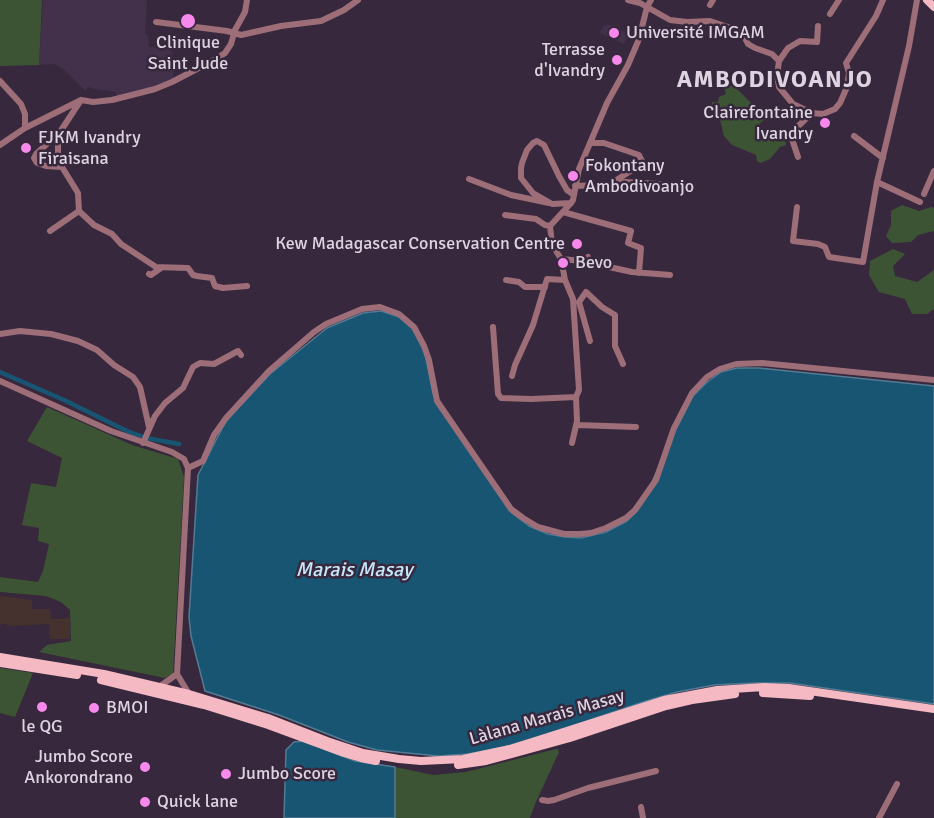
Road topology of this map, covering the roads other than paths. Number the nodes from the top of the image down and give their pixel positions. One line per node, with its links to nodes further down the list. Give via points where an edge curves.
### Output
1 (247, 0): 13 (street)
2 (358, 0): 13 (street, via 321,21)
3 (628, 0): 8 (street)
4 (839, 0): 10 (street)
5 (883, 0): 17 (street, via 866,38 846,63 847,87 840,103 823,114)
6 (917, 0): 24 (street)
7 (927, 0): 9 (main road)
8 (649, 3): 14 (street, via 670,20 710,21 728,27); 21 (street, via 639,39)
9 (934, 7)
10 (830, 14)
11 (156, 22): 13 (street)
12 (818, 26): 14 (street, via 817,42 800,40)
13 (234, 34): 16 (street, via 225,53 172,82 112,100)
14 (778, 61): 17 (street, via 779,87 793,104)
15 (0, 81): 18 (street, via 21,104)
16 (81, 100): 18 (street); 19 (street)
17 (812, 113): 23 (street, via 793,131)
18 (25, 128): 22 (street)
19 (60, 132): 25 (street, via 58,155); 25 (street, via 34,158 46,166)
20 (854, 136): 24 (street)
21 (591, 142): 29 (street, via 639,155 642,161); 31 (street)
22 (0, 145)
23 (798, 157)
24 (883, 158): 28 (street)
25 (62, 167): 38 (street, via 78,193)
26 (934, 171): 32 (street)
27 (469, 179): 36 (street, via 511,195)
28 (877, 182): 34 (street); 37 (street, via 863,262 829,257 825,247 793,241)
29 (612, 183): 30 (street); 31 (street)
30 (659, 184)
31 (575, 186): 33 (street)
32 (924, 194)
33 (574, 195): 35 (street); 36 (street, via 567,190 544,145 537,141 525,154 521,178 533,193)
34 (920, 202)
35 (571, 203): 36 (street); 39 (street)
36 (552, 204)
37 (797, 207)
38 (79, 212): 42 (street); 44 (street, via 121,244)
39 (563, 212): 41 (street); 45 (street, via 631,231 628,243 641,248)
40 (505, 214): 41 (street, via 536,219)
41 (550, 226): 43 (street, via 552,244)
42 (51, 231)
43 (561, 259): 45 (street, via 582,261 588,257 591,263); 49 (street)
44 (162, 268): 46 (street); 50 (street, via 189,268 193,275 212,278 215,286 223,288)
45 (639, 273): 47 (street)
46 (149, 274)
47 (670, 275)
48 (506, 280): 51 (street, via 525,287)
49 (565, 280): 51 (street, via 547,279); 52 (street)
50 (247, 286)
51 (545, 286): 58 (street)
52 (576, 301): 55 (street); 57 (street, via 586,292 615,315 615,346); 61 (street)
53 (493, 327): 61 (street, via 501,398)
54 (0, 334): 64 (street, via 51,334 97,350 133,377 140,387)
55 (590, 341)
56 (241, 355): 64 (street, via 238,351 214,364 193,367 183,388 165,403)
57 (623, 364)
58 (512, 376)
59 (934, 380): 67 (street, via 762,363 720,369 692,393 674,428 656,480 635,510 606,528 564,534 538,527 511,509 437,401 429,360 414,327 399,314 380,308 362,309 326,324 269,370 226,418 203,461)
60 (0, 381): 65 (street)
61 (576, 397): 62 (street)
62 (577, 425): 63 (street); 66 (street)
63 (636, 427)
64 (148, 430): 65 (street)
65 (143, 442): 67 (street, via 172,452 184,459)
66 (572, 443)
67 (188, 468): 70 (street)
68 (0, 657): 71 (main road, Làlana Marais Masay)
69 (0, 663): 76 (main road, Làlana Marais Masay, via 103,680 185,700)
70 (177, 674): 71 (street); 72 (street)
71 (159, 687): 72 (main road, Làlana Marais Masay)
72 (189, 694): 76 (main road, Làlana Marais Masay, via 268,718)
73 (934, 709): 75 (main road, Làlana Marais Masay, via 789,688 742,687 664,700)
74 (934, 715): 75 (main road, Làlana Marais Masay, via 818,697 742,693 666,706)
75 (568, 735): 76 (main road, Làlana Marais Masay, via 486,761 442,766 370,760)
76 (326, 743)
77 (656, 771): 79 (street)
78 (897, 784): 82 (street)
79 (542, 800)
80 (641, 807): 81 (street)
81 (643, 818)
82 (879, 818)

